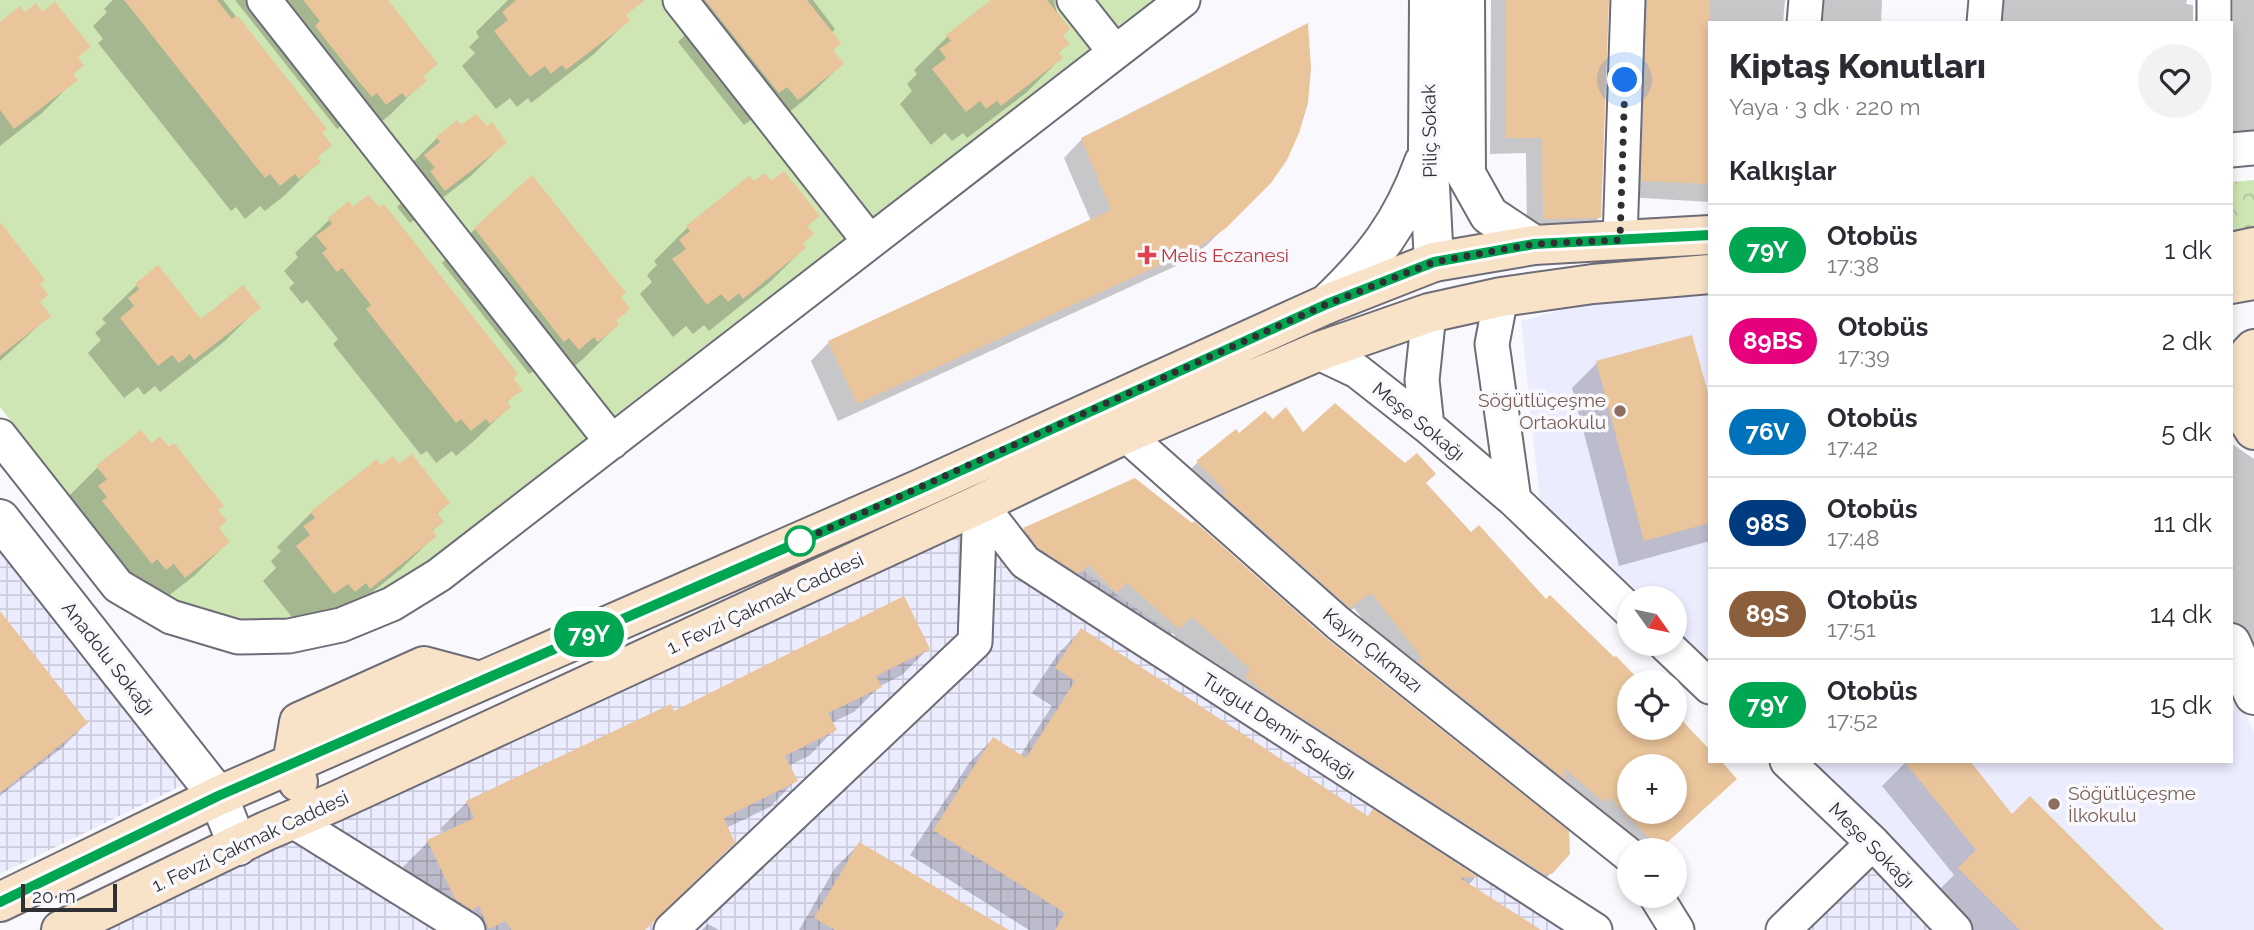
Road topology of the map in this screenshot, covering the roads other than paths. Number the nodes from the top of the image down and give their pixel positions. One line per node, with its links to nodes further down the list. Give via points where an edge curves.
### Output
1 (264, 0): 40 (street)
2 (680, 0): 20 (street)
3 (1074, 0): 14 (street)
4 (1183, 0): 14 (street)
5 (1429, 0): 16 (street, Piliç Sokak)
6 (1465, 0): 21 (street, via 1466,174 1489,215)
7 (1628, 0): 19 (street)
8 (1806, 0): 11 (street)
9 (1986, 0): 12 (street)
10 (2214, 0): 13 (street)
11 (1804, 21)
12 (1984, 21)
13 (2214, 21)
14 (1115, 52): 20 (street)
15 (2254, 148): 17 (street)
16 (1428, 150): 24 (street, Piliç Sokak); 29 (street, via 1412,194 1390,234 1362,271)
17 (2233, 150)
18 (1708, 235): 19 (main road)
19 (1620, 240): 21 (main road)
20 (870, 242): 40 (street)
21 (1534, 244): 24 (main road)
22 (2254, 247): 23 (main road)
23 (2233, 252)
24 (1434, 262): 28 (main road); 29 (main road); 30 (main road)
25 (1708, 274): 28 (main road, 1. Fevzi Çakmak Caddesi)
26 (2254, 280): 27 (main road)
27 (2233, 284)
28 (1501, 297): 30 (main road, 1. Fevzi Çakmak Caddesi); 41 (street, via 1492,344)
29 (1327, 304): 50 (main road, via 920,489)
30 (1429, 313): 34 (main road, 1. Fevzi Çakmak Caddesi); 36 (street, via 1422,380)
31 (2254, 336): 32 (main road)
32 (2233, 339)
33 (2254, 349): 37 (main road, via 2238,378 2239,406)
34 (1317, 352): 36 (street, Meşe Sokağı, via 1357,371); 38 (main road, 1. Fevzi Çakmak Caddesi)
35 (2233, 417): 37 (street)
36 (1427, 426): 41 (street, Meşe Sokağı)
37 (2254, 431)
38 (1125, 434): 42 (main road, 1. Fevzi Çakmak Caddesi); 55 (street, Kayın Çıkmazı, via 1338,623)
39 (0, 436): 40 (street, via 118,586 171,617 238,637 289,636 341,625 392,604 439,575)
40 (611, 442)
41 (1514, 499): 44 (street, Meşe Sokağı)
42 (979, 504): 52 (main road, 1. Fevzi Çakmak Caddesi); 61 (street, via 975,642); 62 (street, Turgut Demir Sokağı, via 1025,562)
43 (0, 519): 51 (street, Anadolu Sokağı)
44 (1617, 598)
45 (2233, 648): 48 (street)
46 (1678, 656): 47 (street)
47 (1708, 685)
48 (2254, 695)
49 (1789, 763): 54 (street, Meşe Sokağı)
50 (292, 764): 51 (main road); 52 (main road, via 298,781 314,795)
51 (218, 796): 56 (street, Anadolu Sokağı); 57 (main road)
52 (334, 802): 53 (main road, 1. Fevzi Çakmak Caddesi)
53 (293, 821): 56 (main road, 1. Fevzi Çakmak Caddesi); 60 (street)
54 (1872, 843): 64 (street); 65 (street, Meşe Sokağı)
55 (1617, 845)
56 (238, 846): 59 (main road, 1. Fevzi Çakmak Caddesi)
57 (0, 902)
58 (1663, 908): 63 (street)
59 (61, 930)
60 (468, 930)
61 (671, 930)
62 (1595, 930)
63 (1677, 930)
64 (1783, 930)
65 (1955, 930)

